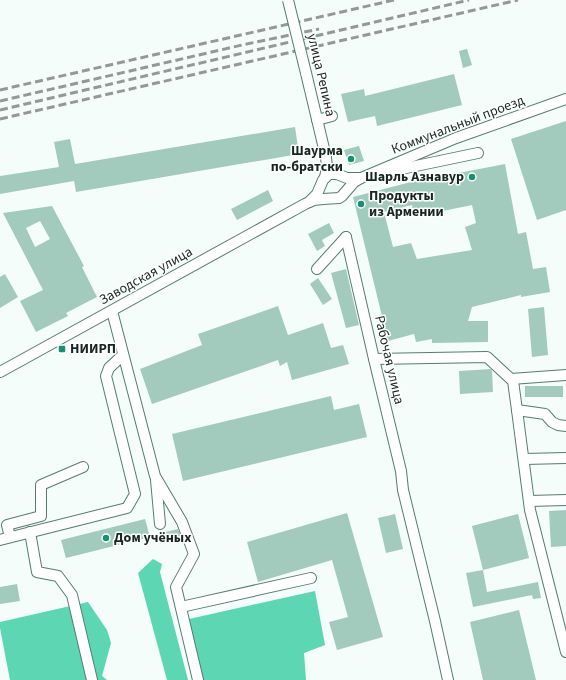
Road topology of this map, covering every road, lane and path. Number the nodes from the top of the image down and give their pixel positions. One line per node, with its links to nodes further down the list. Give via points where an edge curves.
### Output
1 (288, 0): 4 (street, улица Репина, bridge)
2 (566, 99): 8 (street, Коммунальный проезд, via 456,138)
3 (332, 116): 4 (street)
4 (317, 120): 6 (street, улица Репина)
5 (478, 153): 8 (street)
6 (326, 158): 7 (street, улица Репина); 9 (street, улица Репина, via 327,168)
7 (339, 174): 8 (street, via 353,179); 9 (street, via 329,174); 10 (street, via 347,185)
8 (365, 176): 10 (street, Коммунальный проезд, via 354,182)
9 (323, 180): 11 (street, via 321,187 324,195); 12 (street, Заводская улица, via 317,194)
10 (345, 193): 11 (street, via 339,198)
11 (331, 199): 12 (street, Заводская улица, via 314,200)
12 (305, 204): 14 (street, Заводская улица)
13 (317, 269): 16 (street, Рабочая улица, via 346,237)
14 (112, 310): 15 (street); 17 (street, Заводская улица)
15 (123, 355): 25 (street); 29 (street, via 109,368 106,376 135,494 127,508)
16 (374, 359): 19 (street, via 487,357); 37 (street, Рабочая улица)
17 (0, 372)
18 (566, 375): 19 (street)
19 (511, 379): 20 (street)
20 (517, 410): 21 (street, via 545,414 552,422); 23 (street)
21 (566, 426)
22 (566, 458): 23 (street)
23 (524, 459): 27 (street)
24 (83, 467): 30 (street, via 41,485 41,516 8,525)
25 (155, 476): 28 (street); 33 (street, via 182,522 194,554 176,587)
26 (566, 500): 27 (street)
27 (529, 501): 34 (street)
28 (160, 524)
29 (30, 532): 30 (street); 35 (street, via 37,572 58,576 72,595)
30 (10, 537): 31 (street)
31 (0, 540)
32 (311, 578): 33 (street)
33 (181, 608): 36 (street)
34 (566, 652)
35 (92, 680)
36 (198, 680)
37 (448, 680)

